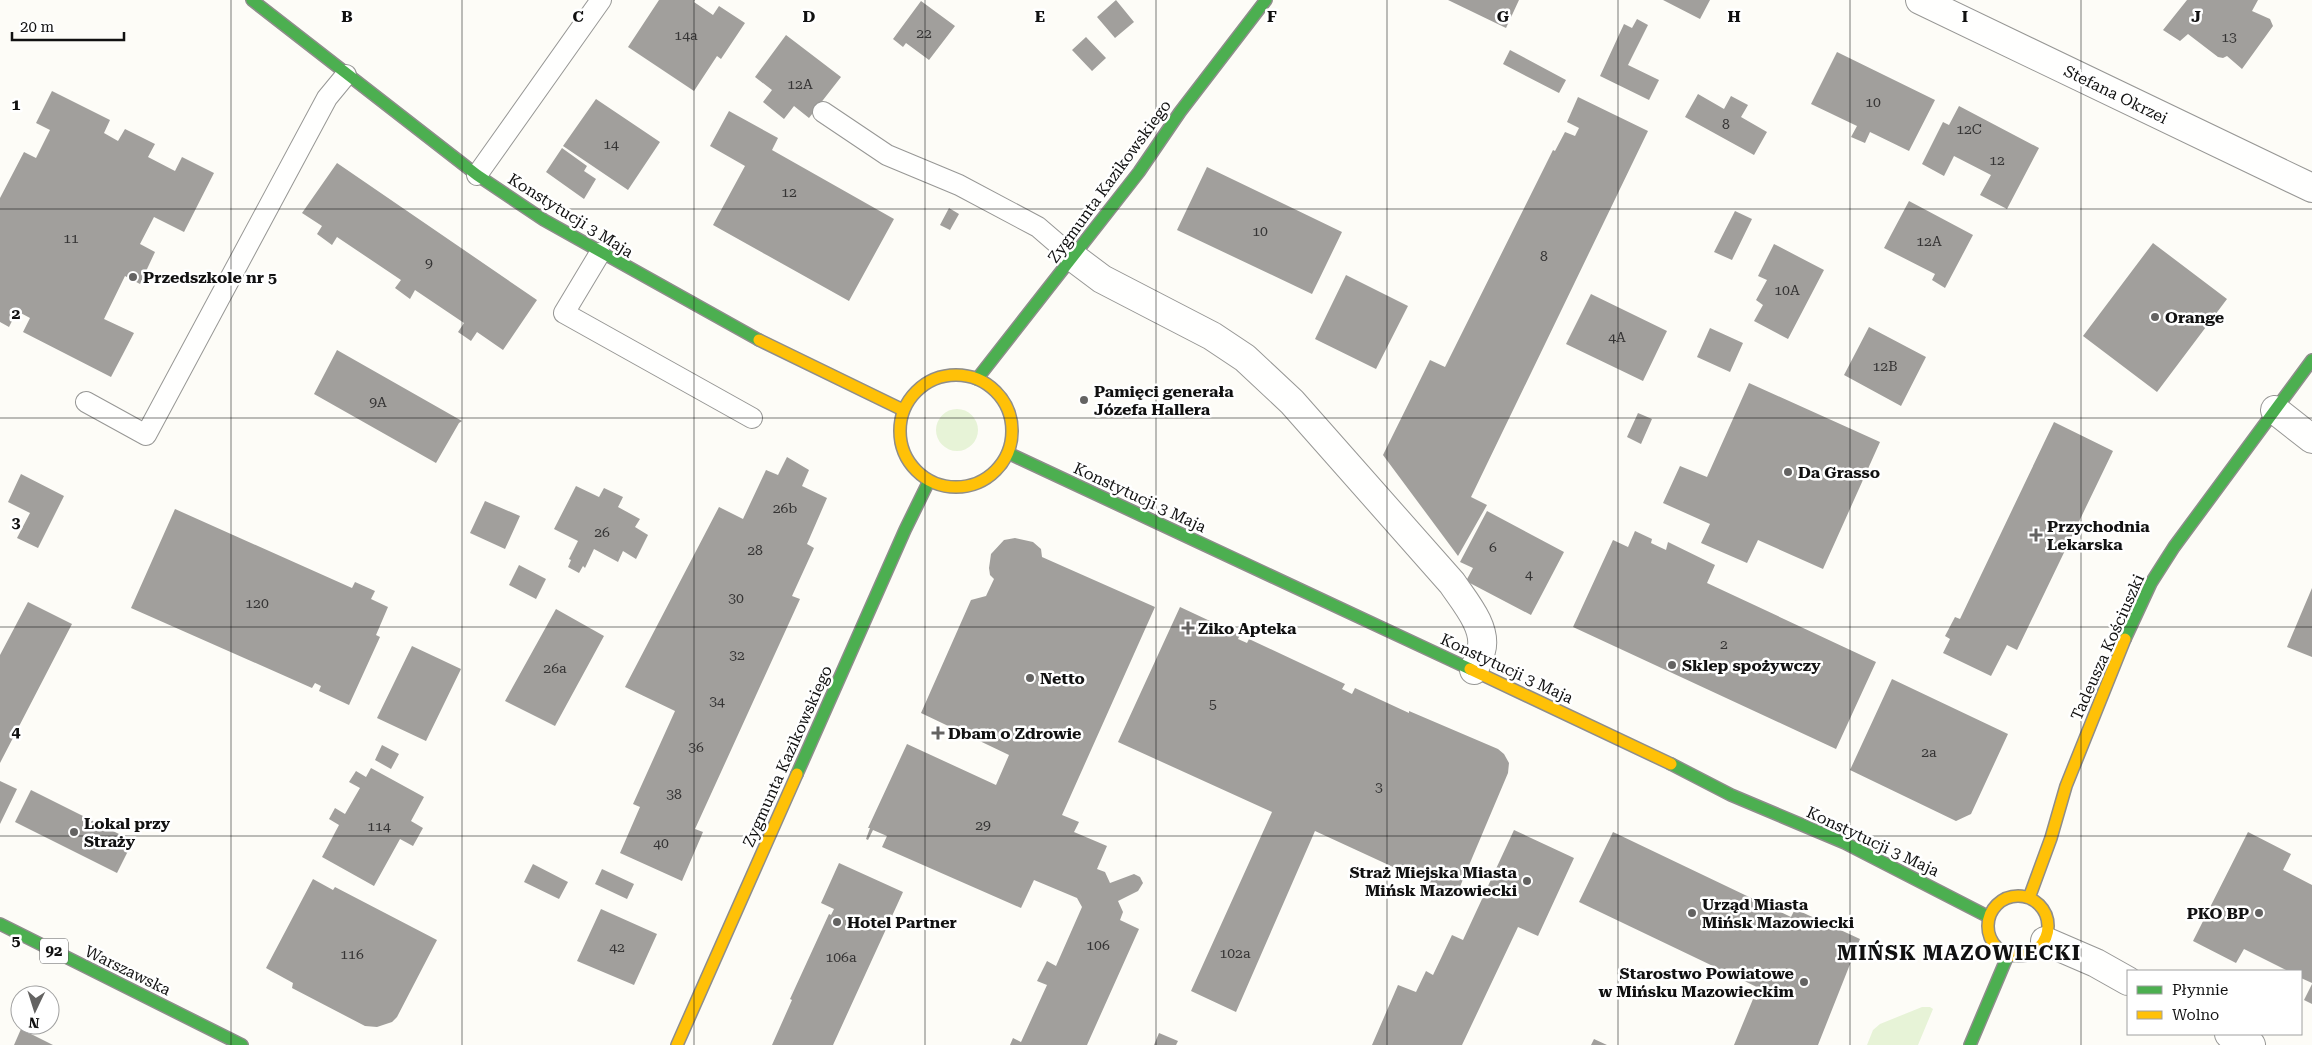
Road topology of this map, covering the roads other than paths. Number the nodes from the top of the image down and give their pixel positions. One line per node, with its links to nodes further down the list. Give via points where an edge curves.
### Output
1 (252, 0): 5 (street, Konstytucji 3 Maja)
2 (601, 0): 7 (lane)
3 (1266, 0): 10 (street, Zygmunta Kazikowskiego)
4 (1920, 0): 8 (street, Stefana Okrzei)
5 (346, 74): 7 (street, Konstytucji 3 Maja); 13 (lane, via 327,98 146,435)
6 (823, 112): 10 (lane, via 887,155 959,186 1038,227)
7 (477, 175): 9 (street, Konstytucji 3 Maja)
8 (2312, 188)
9 (600, 253): 14 (street, Konstytucji 3 Maja, via 786,355); 16 (lane, via 564,313)
10 (1074, 258): 12 (street, Zygmunta Kazikowskiego); 20 (street, via 1102,279 1212,336 1245,358 1292,402 1452,583 1481,633 1482,650)
11 (2312, 360): 15 (street, Tadeusza Kościuszki)
12 (977, 379): 14 (street, via 960,375 942,376 912,395); 18 (street, via 992,388 1004,402 1011,418 1012,436)
13 (86, 402)
14 (903, 410): 19 (street, via 901,445 908,461)
15 (2275, 410): 17 (street); 21 (street, Tadeusza Kościuszki, via 2150,583 2128,629 2069,777)
16 (752, 418)
17 (2312, 440)
18 (1008, 453): 19 (street, via 986,480 952,488); 20 (street, Konstytucji 3 Maja)
19 (929, 481): 29 (street, Zygmunta Kazikowskiego, via 904,530)
20 (1474, 670): 22 (street, Konstytucji 3 Maja, via 1731,795 1854,848)
21 (2029, 898): 22 (street, via 2010,897 1994,908); 24 (street, via 2038,902 2048,920)
22 (1990, 917): 25 (street, via 1989,935)
23 (0, 924): 28 (street, Warszawska / 92)
24 (2045, 940): 25 (street, via 2040,948 2025,956); 26 (street)
25 (2008, 955): 30 (street)
26 (2127, 980)
27 (2231, 1035): 31 (street)
28 (242, 1045)
29 (677, 1045)
30 (1970, 1045)
31 (2251, 1045)

